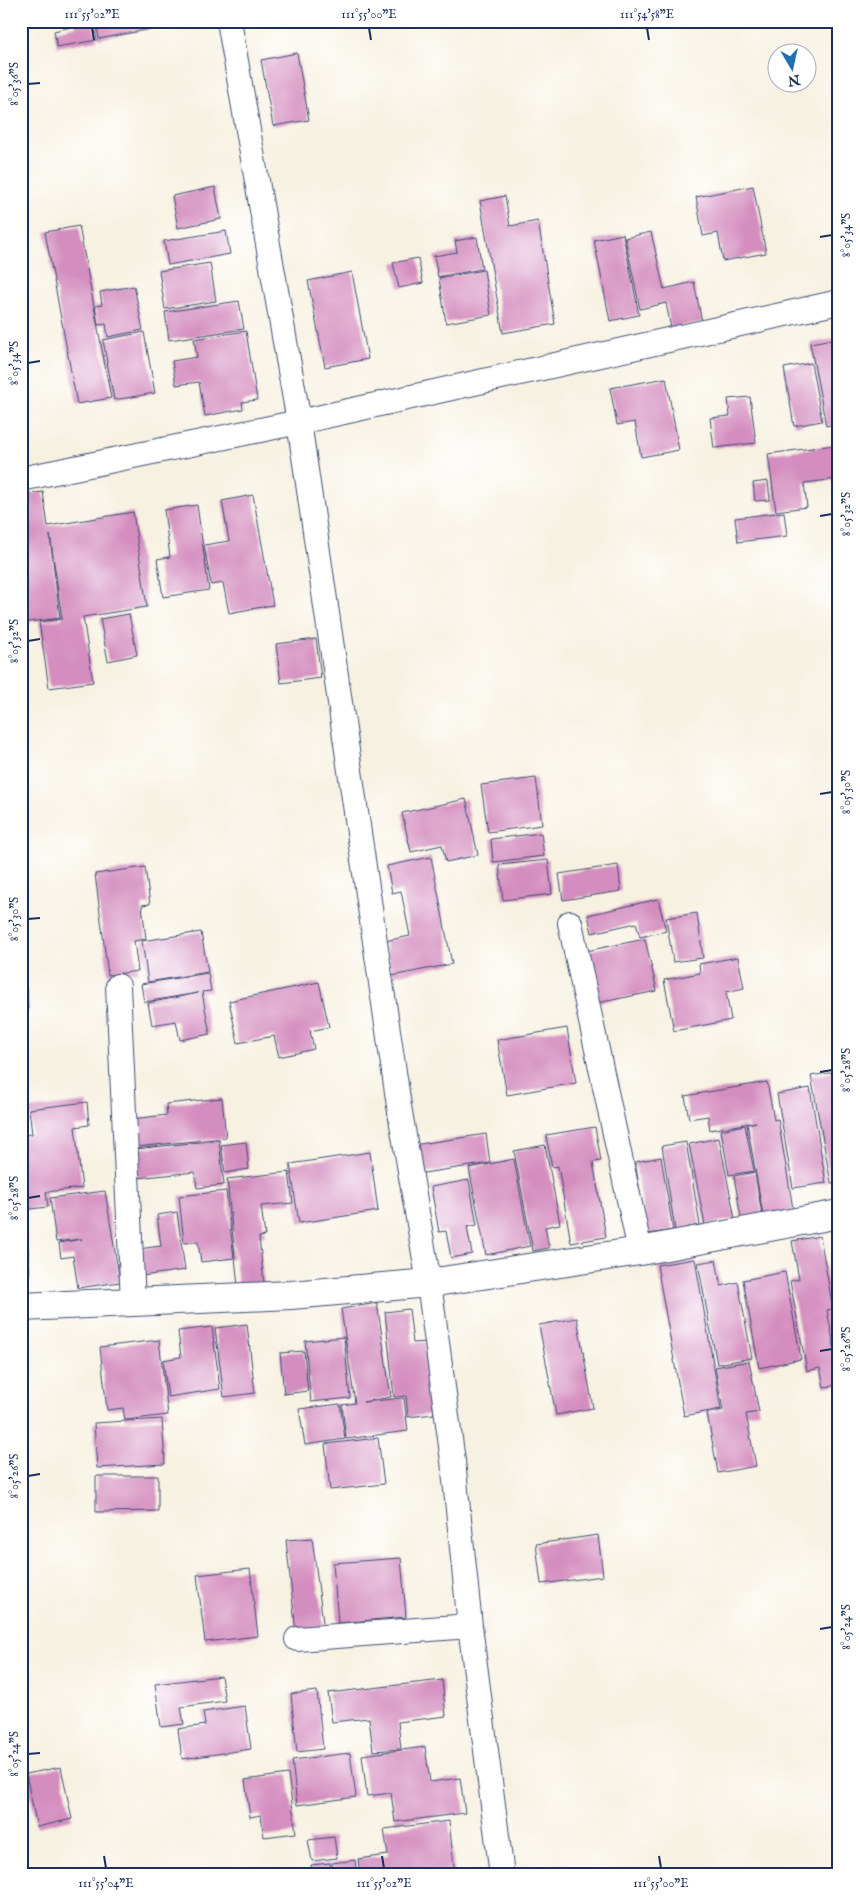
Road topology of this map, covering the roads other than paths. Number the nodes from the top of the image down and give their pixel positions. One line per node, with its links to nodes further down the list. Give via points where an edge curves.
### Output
1 (229, 21): 3 (street)
2 (839, 302): 3 (street)
3 (299, 422): 4 (street); 9 (street, via 399,1106)
4 (21, 479)
5 (570, 922): 8 (street)
6 (118, 986): 10 (street)
7 (839, 1214): 8 (street)
8 (640, 1251): 9 (street)
9 (429, 1283): 10 (street, via 291,1295); 12 (street, via 454,1461)
10 (133, 1302): 11 (street)
11 (21, 1307)
12 (470, 1626): 13 (street); 14 (street)
13 (297, 1639)
14 (502, 1875)

